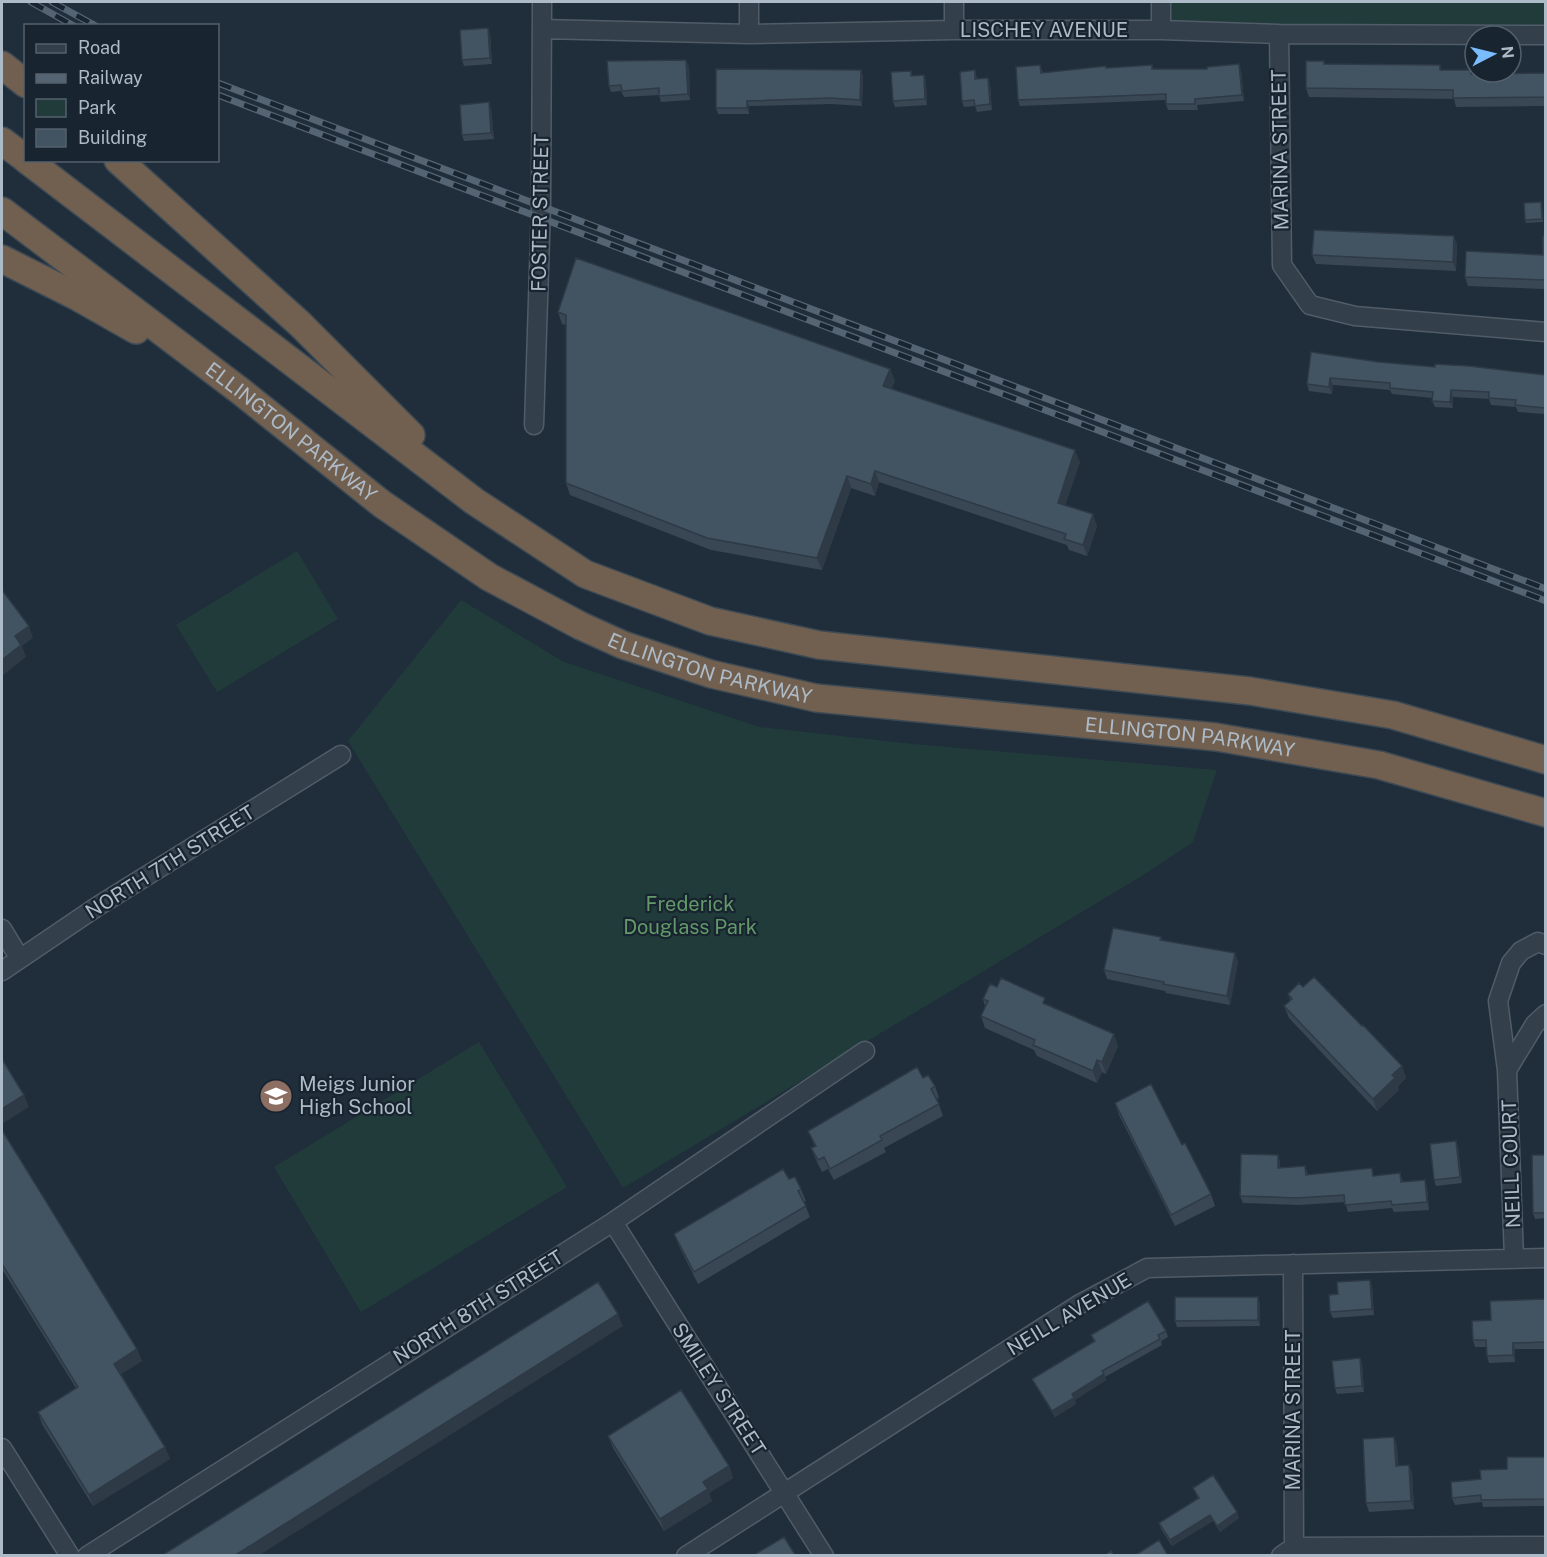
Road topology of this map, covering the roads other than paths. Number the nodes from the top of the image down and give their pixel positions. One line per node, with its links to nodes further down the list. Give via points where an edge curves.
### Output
1 (542, 2): 5 (street, FOSTER STREET)
2 (749, 2): 8 (street)
3 (954, 2): 6 (street)
4 (1161, 2): 7 (street)
5 (542, 29): 8 (street, LISCHEY AVENUE); 21 (street, FOSTER STREET)
6 (954, 30): 7 (street, LISCHEY AVENUE); 8 (street, LISCHEY AVENUE)
7 (1161, 30): 9 (street, LISCHEY AVENUE)
8 (749, 34)
9 (1279, 34): 10 (street, LISCHEY AVENUE); 19 (street, MARINA STREET, via 1282,265 1310,305 1355,316)
10 (1545, 36)
11 (2, 65): 12 (highway)
12 (24, 82)
13 (2, 141): 14 (highway)
14 (24, 158)
15 (29, 162): 22 (highway)
16 (120, 162): 22 (highway, via 300,324)
17 (2, 211): 20 (highway, ELLINGTON PARKWAY)
18 (2, 259): 20 (highway, via 76,296)
19 (1545, 332)
20 (239, 390): 25 (highway, ELLINGTON PARKWAY, via 382,504 489,577 623,645 711,674 816,698 1267,745 1379,765)
21 (534, 425)
22 (474, 501): 24 (highway, via 585,573 710,621 819,645 1261,693 1393,715)
23 (341, 754): 28 (street, NORTH 7TH STREET, via 98,906)
24 (1545, 760)
25 (1545, 813)
26 (2, 929): 28 (street)
27 (1545, 945): 32 (street, NEILL COURT, via 1538,942 1521,951 1511,963 1498,1001)
28 (21, 959): 29 (street, NORTH 7TH STREET)
29 (2, 971)
30 (1545, 1014): 32 (street)
31 (865, 1051): 33 (street, NORTH 8TH STREET)
32 (1507, 1070): 34 (street, NEILL COURT)
33 (613, 1222): 38 (street, SMILEY STREET); 42 (street, NORTH 8TH STREET)
34 (1514, 1258): 35 (street, NEILL AVENUE); 36 (street, NEILL AVENUE)
35 (1545, 1258)
36 (1293, 1264): 38 (street, NEILL AVENUE, via 1147,1268 1078,1305); 40 (street, MARINA STREET)
37 (2, 1448): 41 (street)
38 (785, 1493): 43 (street, NEILL AVENUE); 44 (street, SMILEY STREET)
39 (1545, 1546): 40 (street)
40 (1290, 1553)
41 (70, 1556)
42 (87, 1556)
43 (686, 1556)
44 (824, 1556)

